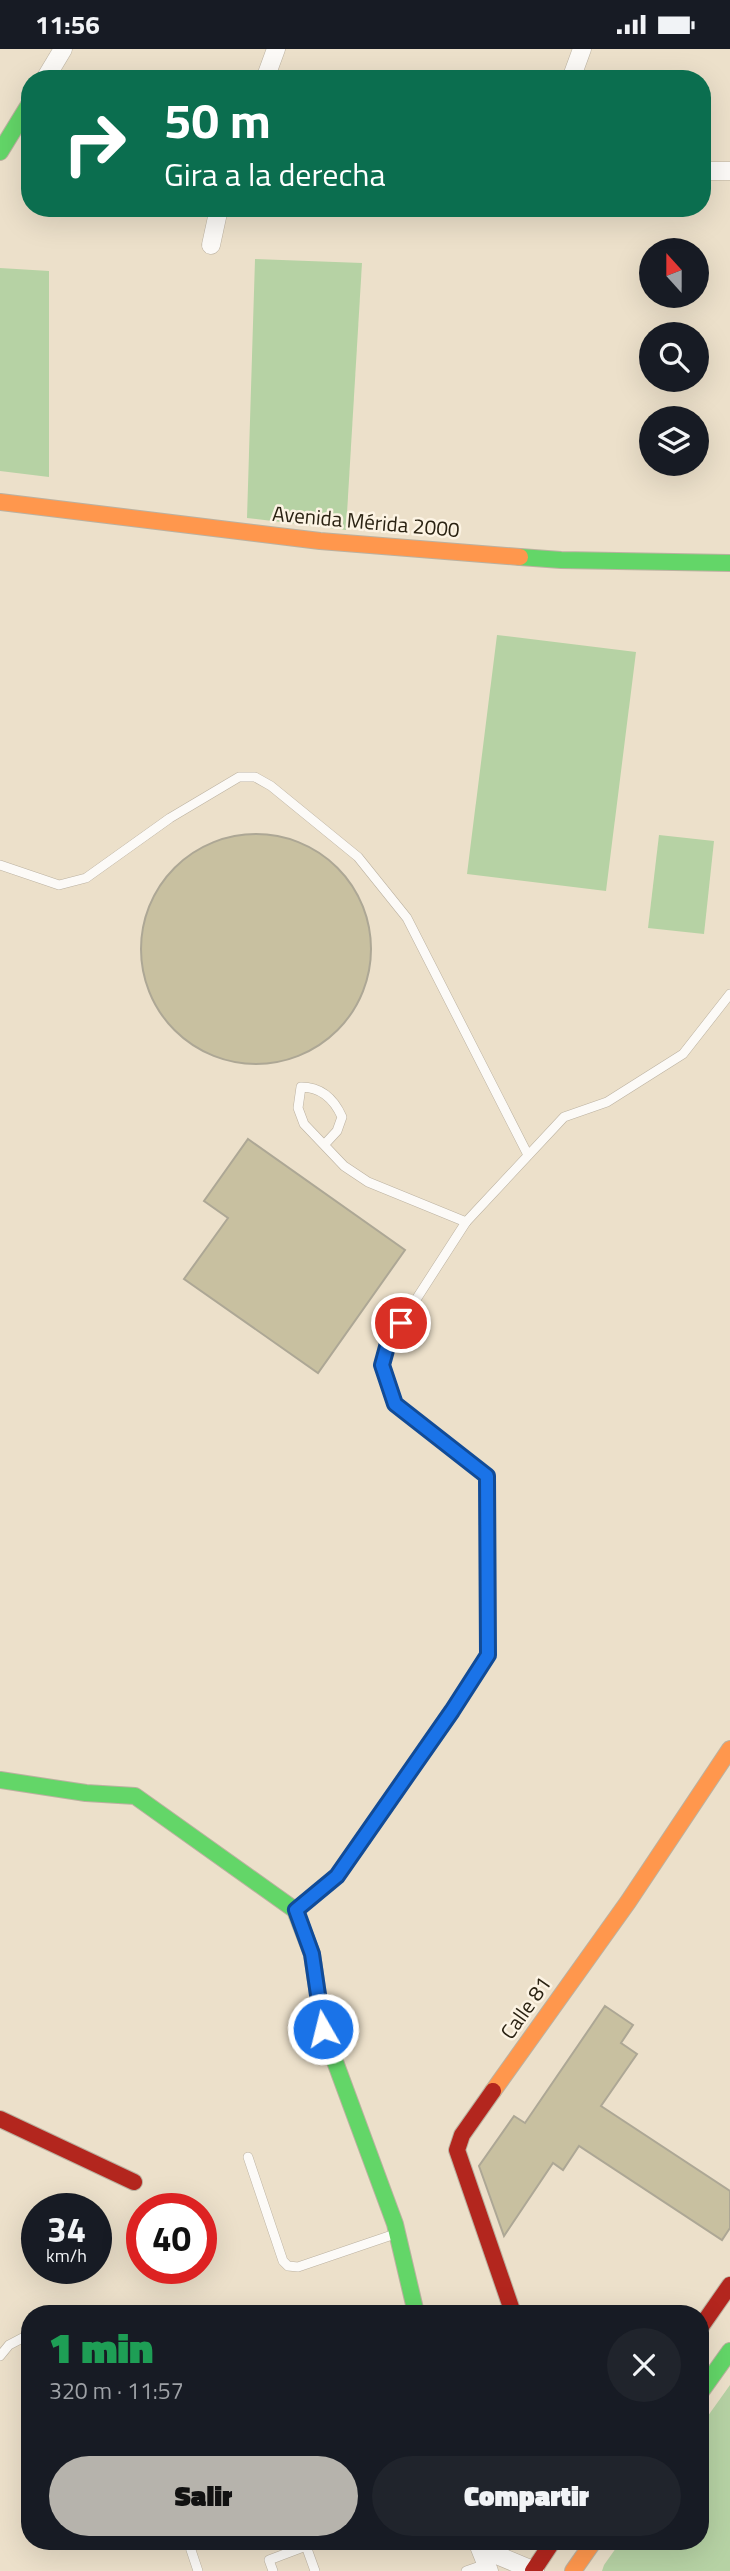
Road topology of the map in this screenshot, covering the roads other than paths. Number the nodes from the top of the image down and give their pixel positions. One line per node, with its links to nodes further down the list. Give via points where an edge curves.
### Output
1 (63, 49): 4 (street)
2 (276, 49): 5 (street)
3 (582, 49): 6 (street)
4 (50, 70)
5 (268, 70)
6 (574, 70)
7 (21, 118): 8 (street)
8 (0, 152)
9 (711, 171): 10 (street)
10 (730, 171)
11 (217, 217): 12 (street)
12 (211, 244)
13 (0, 502): 14 (street, Avenida Mérida 2000, via 320,541 561,560)
14 (730, 563)
15 (0, 865): 18 (lane, via 60,885 86,878 170,818 239,777 255,777 358,857 407,918)
16 (730, 995): 18 (lane, via 683,1054 607,1102 564,1117)
17 (324, 1145): 17 (lane, via 304,1124 298,1108 301,1087 313,1087 327,1096 342,1117); 19 (lane, via 368,1182)
18 (528, 1155): 19 (lane)
19 (466, 1222): 22 (lane, via 388,1343 382,1365 395,1404 487,1476 488,1655 337,1876)
20 (730, 1749): 29 (street, Calle 81, via 462,2135 457,2150 461,2166)
21 (0, 1780): 22 (street, via 135,1796)
22 (296, 1910): 26 (street, via 312,1954 323,2029)
23 (0, 2119): 25 (street)
24 (248, 2157): 26 (lane, via 288,2266 298,2267)
25 (134, 2182)
26 (397, 2233): 28 (street)
27 (730, 2285): 30 (street)
28 (414, 2305)
29 (510, 2305)
30 (709, 2315)
31 (21, 2339): 33 (lane)
32 (730, 2351): 34 (street)
33 (0, 2356)
34 (709, 2380)
35 (191, 2550): 43 (lane)
36 (295, 2550): 44 (lane, via 269,2560)
37 (307, 2550): 45 (lane)
38 (481, 2550): 42 (street)
39 (497, 2550): 47 (street, via 499,2556)
40 (547, 2550): 47 (street)
41 (588, 2550): 48 (street)
42 (488, 2567): 46 (lane)
43 (198, 2571)
44 (273, 2571)
45 (315, 2571)
46 (466, 2571)
47 (534, 2571)
48 (573, 2571)

